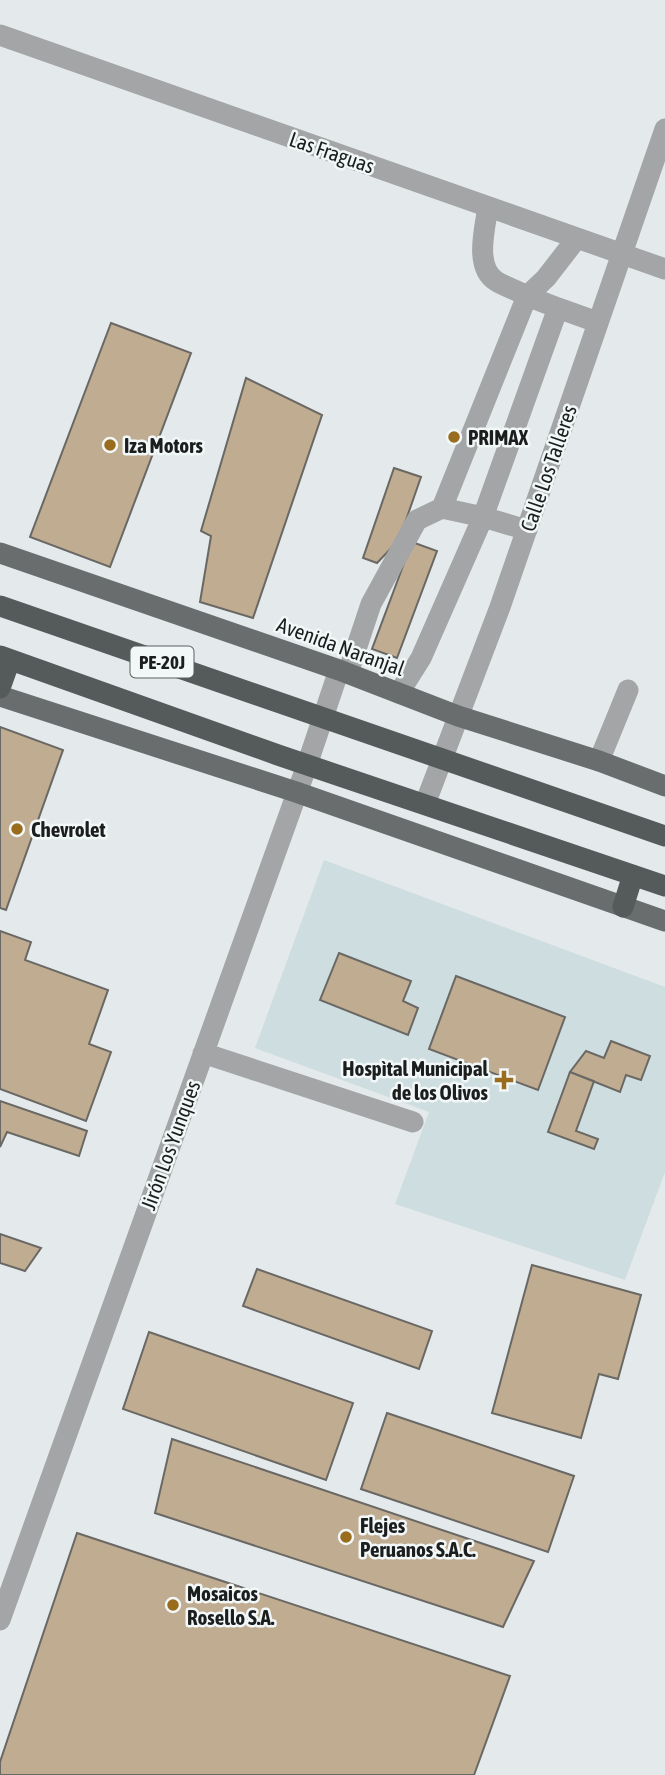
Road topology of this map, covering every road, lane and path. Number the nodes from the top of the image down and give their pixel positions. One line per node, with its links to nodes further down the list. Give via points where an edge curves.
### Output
1 (0, 35): 3 (street, Las Fraguas)
2 (665, 129): 5 (street, Calle Los Talleres)
3 (488, 207): 4 (street, Las Fraguas); 7 (street, via 483,248 486,268 494,280)
4 (577, 238): 5 (street, Las Fraguas); 7 (street)
5 (622, 254): 6 (street, Las Fraguas); 9 (street, Calle Los Talleres)
6 (665, 269)
7 (527, 296): 8 (street); 10 (street)
8 (558, 308): 9 (street); 11 (street)
9 (597, 322): 12 (street, Calle Los Talleres)
10 (442, 508): 11 (street); 16 (street, Jirón Los Yunques, via 417,520 371,604)
11 (483, 517): 12 (street); 19 (street, via 421,658)
12 (527, 530): 21 (street, Calle Los Talleres)
13 (0, 553): 16 (main road, Avenida Naranjal)
14 (0, 606): 22 (highway, PE-20J)
15 (5, 658): 17 (highway); 25 (highway, PE-20J)
16 (343, 671): 19 (main road, Avenida Naranjal); 22 (street, Jirón Los Yunques)
17 (0, 688)
18 (628, 690): 24 (street)
19 (399, 693): 21 (main road, Avenida Naranjal)
20 (0, 696): 27 (main road)
21 (458, 716): 23 (street, Calle Los Talleres); 24 (main road, Avenida Naranjal)
22 (323, 717): 23 (highway, PE-20J); 25 (street, Jirón Los Yunques)
23 (443, 758): 28 (street, Calle Los Talleres); 29 (highway, PE-20J)
24 (599, 761): 26 (main road, Avenida Naranjal)
25 (307, 765): 27 (street, Jirón Los Yunques); 28 (highway, PE-20J)
26 (665, 786)
27 (296, 792): 32 (main road); 34 (street, Jirón Los Yunques)
28 (425, 804): 30 (highway, PE-20J)
29 (665, 836)
30 (633, 876): 31 (highway, PE-20J); 32 (highway)
31 (665, 886)
32 (623, 906): 33 (main road)
33 (665, 921)
34 (204, 1053): 35 (street); 36 (street, Jirón Los Yunques)
35 (413, 1122)
36 (0, 1620)

